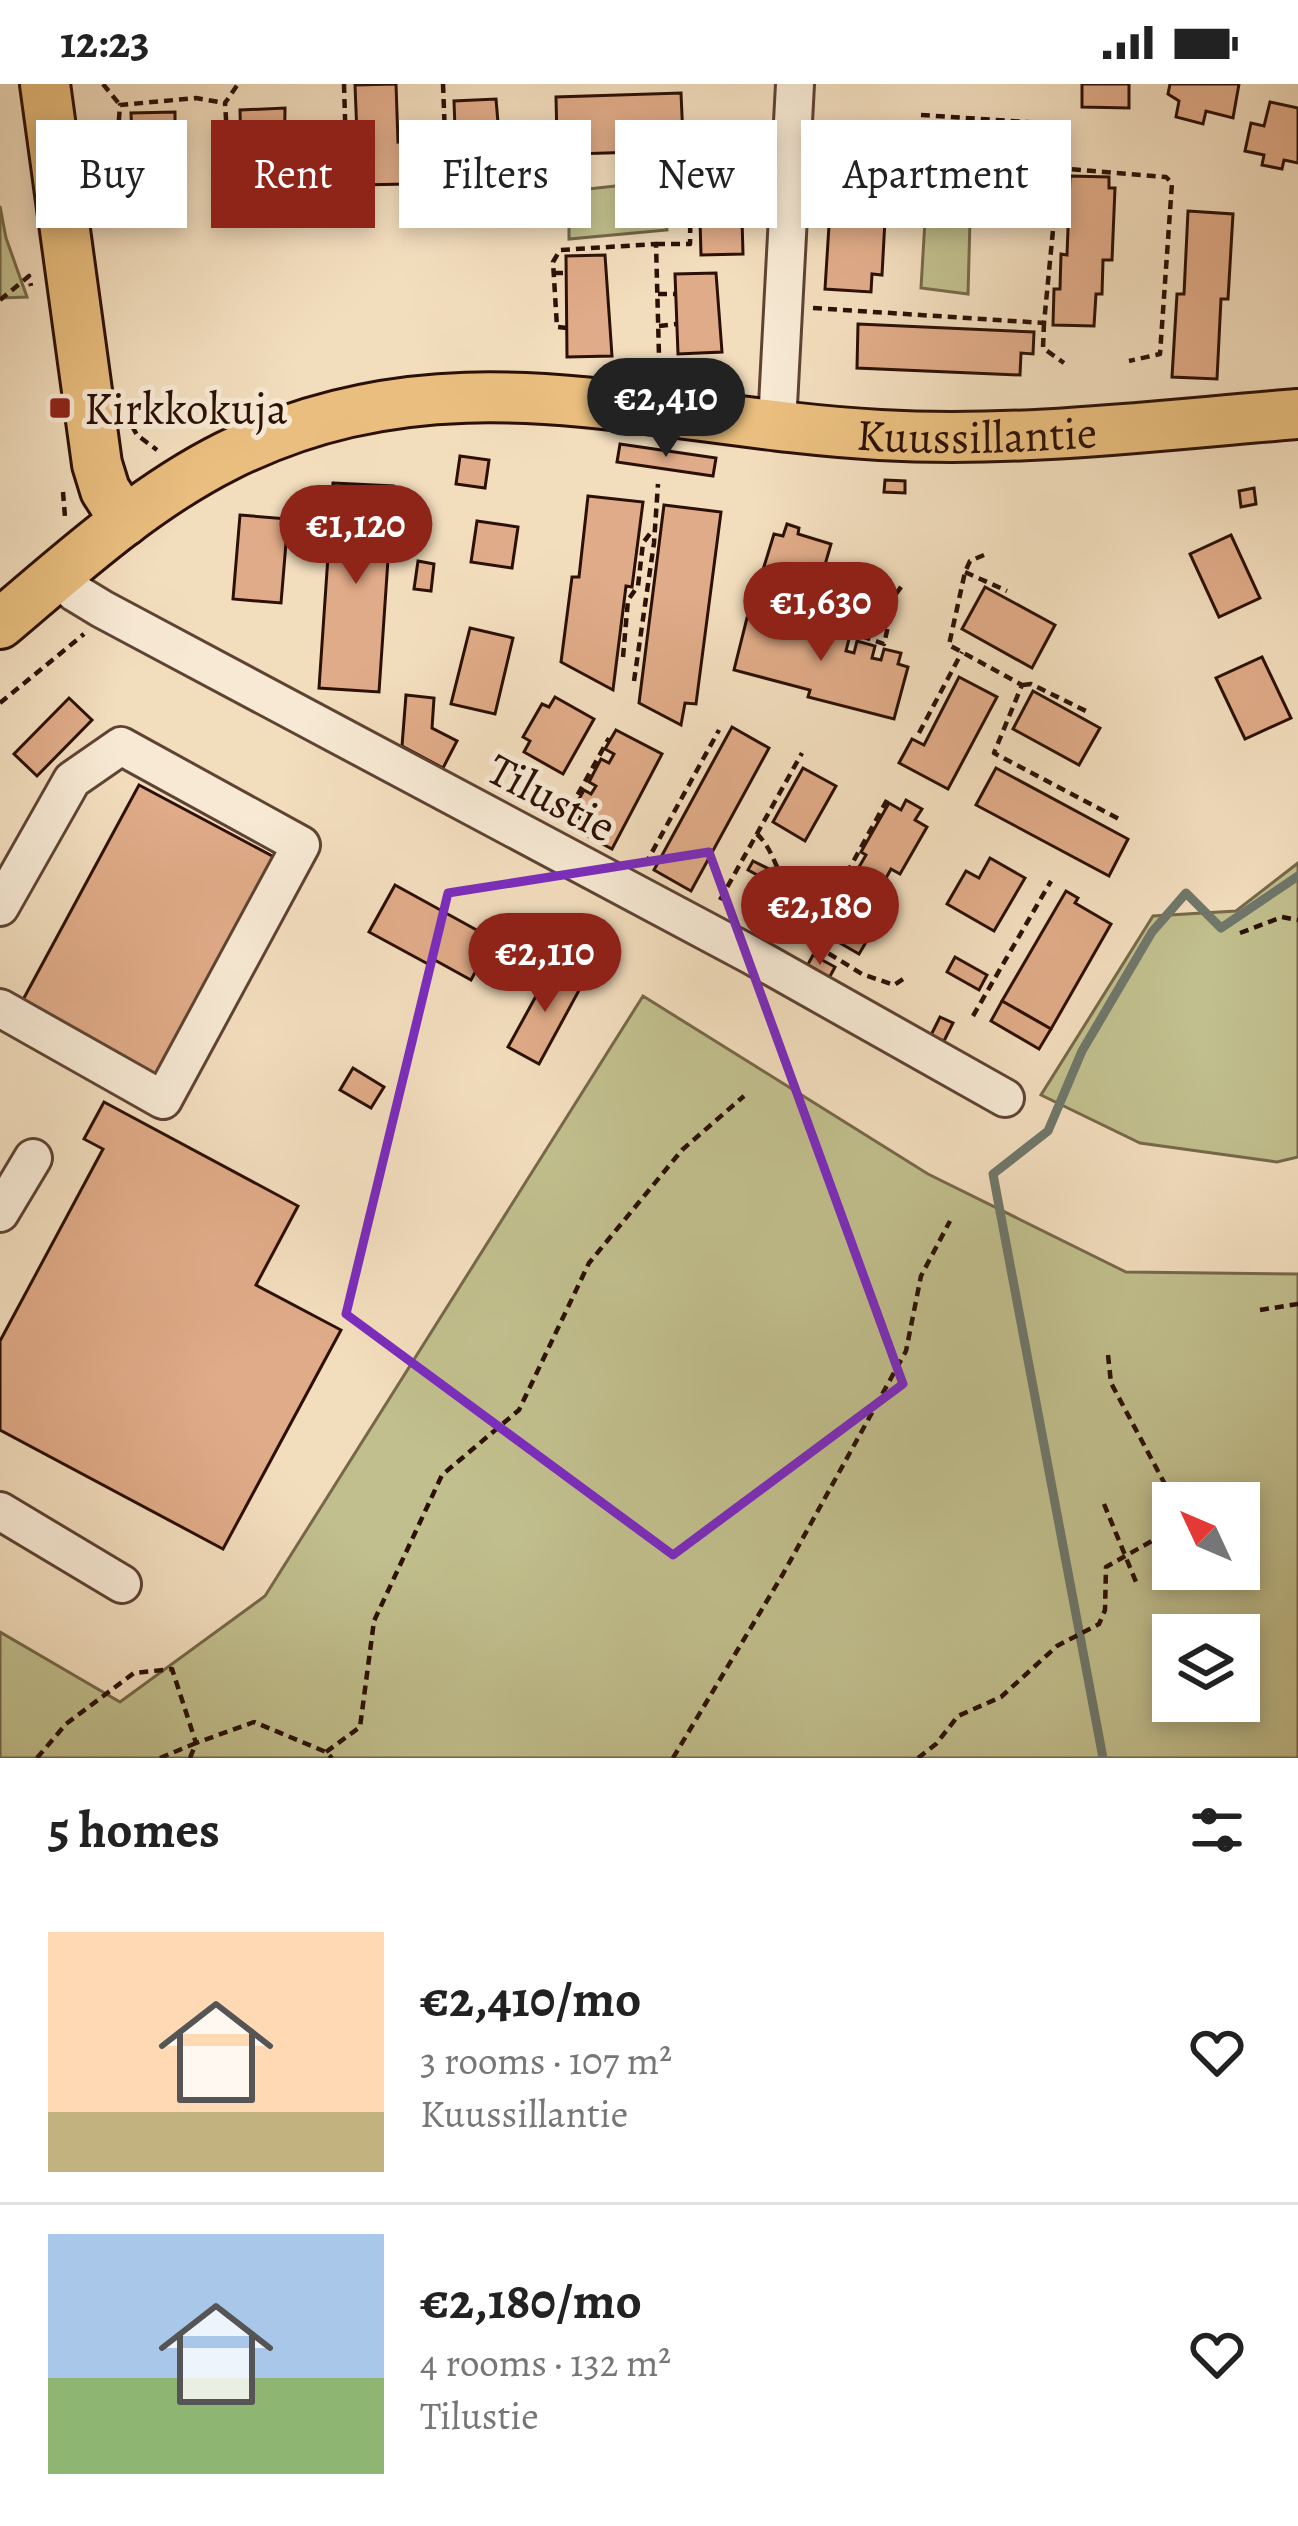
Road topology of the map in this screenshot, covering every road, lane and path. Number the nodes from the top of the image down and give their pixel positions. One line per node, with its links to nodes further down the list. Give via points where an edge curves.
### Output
1 (45, 84): 41 (main road, via 98,464)
2 (103, 84): 8 (path)
3 (238, 84): 7 (path)
4 (344, 84): 12 (path)
5 (443, 84): 13 (path)
6 (795, 84): 29 (street)
7 (225, 103): 8 (path); 11 (path)
8 (120, 106): 10 (path)
9 (921, 115): 14 (path)
10 (119, 120)
11 (226, 120)
12 (345, 120)
13 (444, 120)
14 (996, 120)
15 (1071, 169): 35 (path, via 1166,177 1172,184 1160,354)
16 (690, 228): 19 (path)
17 (1052, 228): 30 (path)
18 (700, 233): 19 (path)
19 (690, 234): 20 (path, via 690,244)
20 (656, 244): 21 (path, via 560,250); 23 (path)
21 (554, 273): 22 (path); 27 (path)
22 (566, 274)
23 (658, 294): 24 (path); 32 (path)
24 (676, 294)
25 (34, 296): 28 (path, via 29,276)
26 (566, 297): 27 (path)
27 (555, 298): 33 (path, via 557,327)
28 (0, 300)
29 (783, 307): 30 (path); 38 (street)
30 (1044, 322): 36 (path, via 1042,348)
31 (677, 325): 32 (path)
32 (658, 326): 34 (path)
33 (567, 328)
34 (659, 356)
35 (1129, 361)
36 (1064, 363)
37 (1298, 414): 38 (main road, Kuussillantie, via 975,437)
38 (777, 424): 41 (main road, Kuussillantie, via 530,397 395,401 225,457)
39 (658, 484): 42 (path)
40 (62, 485): 43 (path)
41 (125, 521): 43 (main road, Kuussillantie)
42 (652, 531): 51 (path, via 628,600); 52 (path)
43 (58, 554): 49 (main road, Kuussillantie); 65 (street, Tilustie, via 74,592 102,610)
44 (984, 555): 45 (path)
45 (965, 572): 47 (path); 50 (path, via 949,645)
46 (904, 583): 48 (path, via 884,644)
47 (1007, 591)
48 (761, 607)
49 (0, 624)
50 (962, 652): 53 (path); 56 (path)
51 (622, 657)
52 (634, 682)
53 (1022, 685): 54 (path); 61 (path, via 994,753)
54 (1088, 712)
55 (719, 730): 65 (path)
56 (920, 734)
57 (609, 738): 59 (path, via 572,805)
58 (802, 753): 62 (path)
59 (542, 794)
60 (887, 800): 70 (path, via 813,935 814,945 862,974 894,985)
61 (1121, 820)
62 (757, 834): 64 (path); 66 (path)
63 (1051, 881): 72 (path)
64 (788, 889)
65 (630, 891): 74 (street, Tilustie)
66 (717, 905)
67 (0, 907): 71 (street, via 72,780 121,746 301,845 164,1100)
68 (1298, 920): 69 (path, via 1282,917)
69 (1240, 933)
70 (904, 979)
71 (0, 1008)
72 (973, 1016)
73 (744, 1096): 89 (path, via 682,1150 589,1263 519,1410 442,1475 374,1621 360,1727)
74 (1005, 1097)
75 (33, 1158): 76 (street)
76 (0, 1213)
77 (950, 1221): 94 (path, via 921,1276 906,1351)
78 (1298, 1304): 79 (path)
79 (1260, 1310)
80 (1108, 1355): 81 (path, via 1112,1383)
81 (1164, 1482)
82 (1105, 1504): 85 (path)
83 (0, 1511): 87 (street)
84 (1152, 1541): 85 (path)
85 (1124, 1557): 86 (path); 95 (path, via 1106,1567 1099,1624 1058,1646 1001,1697 958,1716)
86 (1136, 1582)
87 (122, 1584)
88 (196, 1743): 89 (path, via 254,1722); 90 (path, via 172,1669 134,1673 66,1724); 91 (path); 92 (path)
89 (326, 1752): 93 (path)
90 (38, 1758)
91 (160, 1758)
92 (190, 1758)
93 (332, 1758)
94 (673, 1758)
95 (918, 1758)

